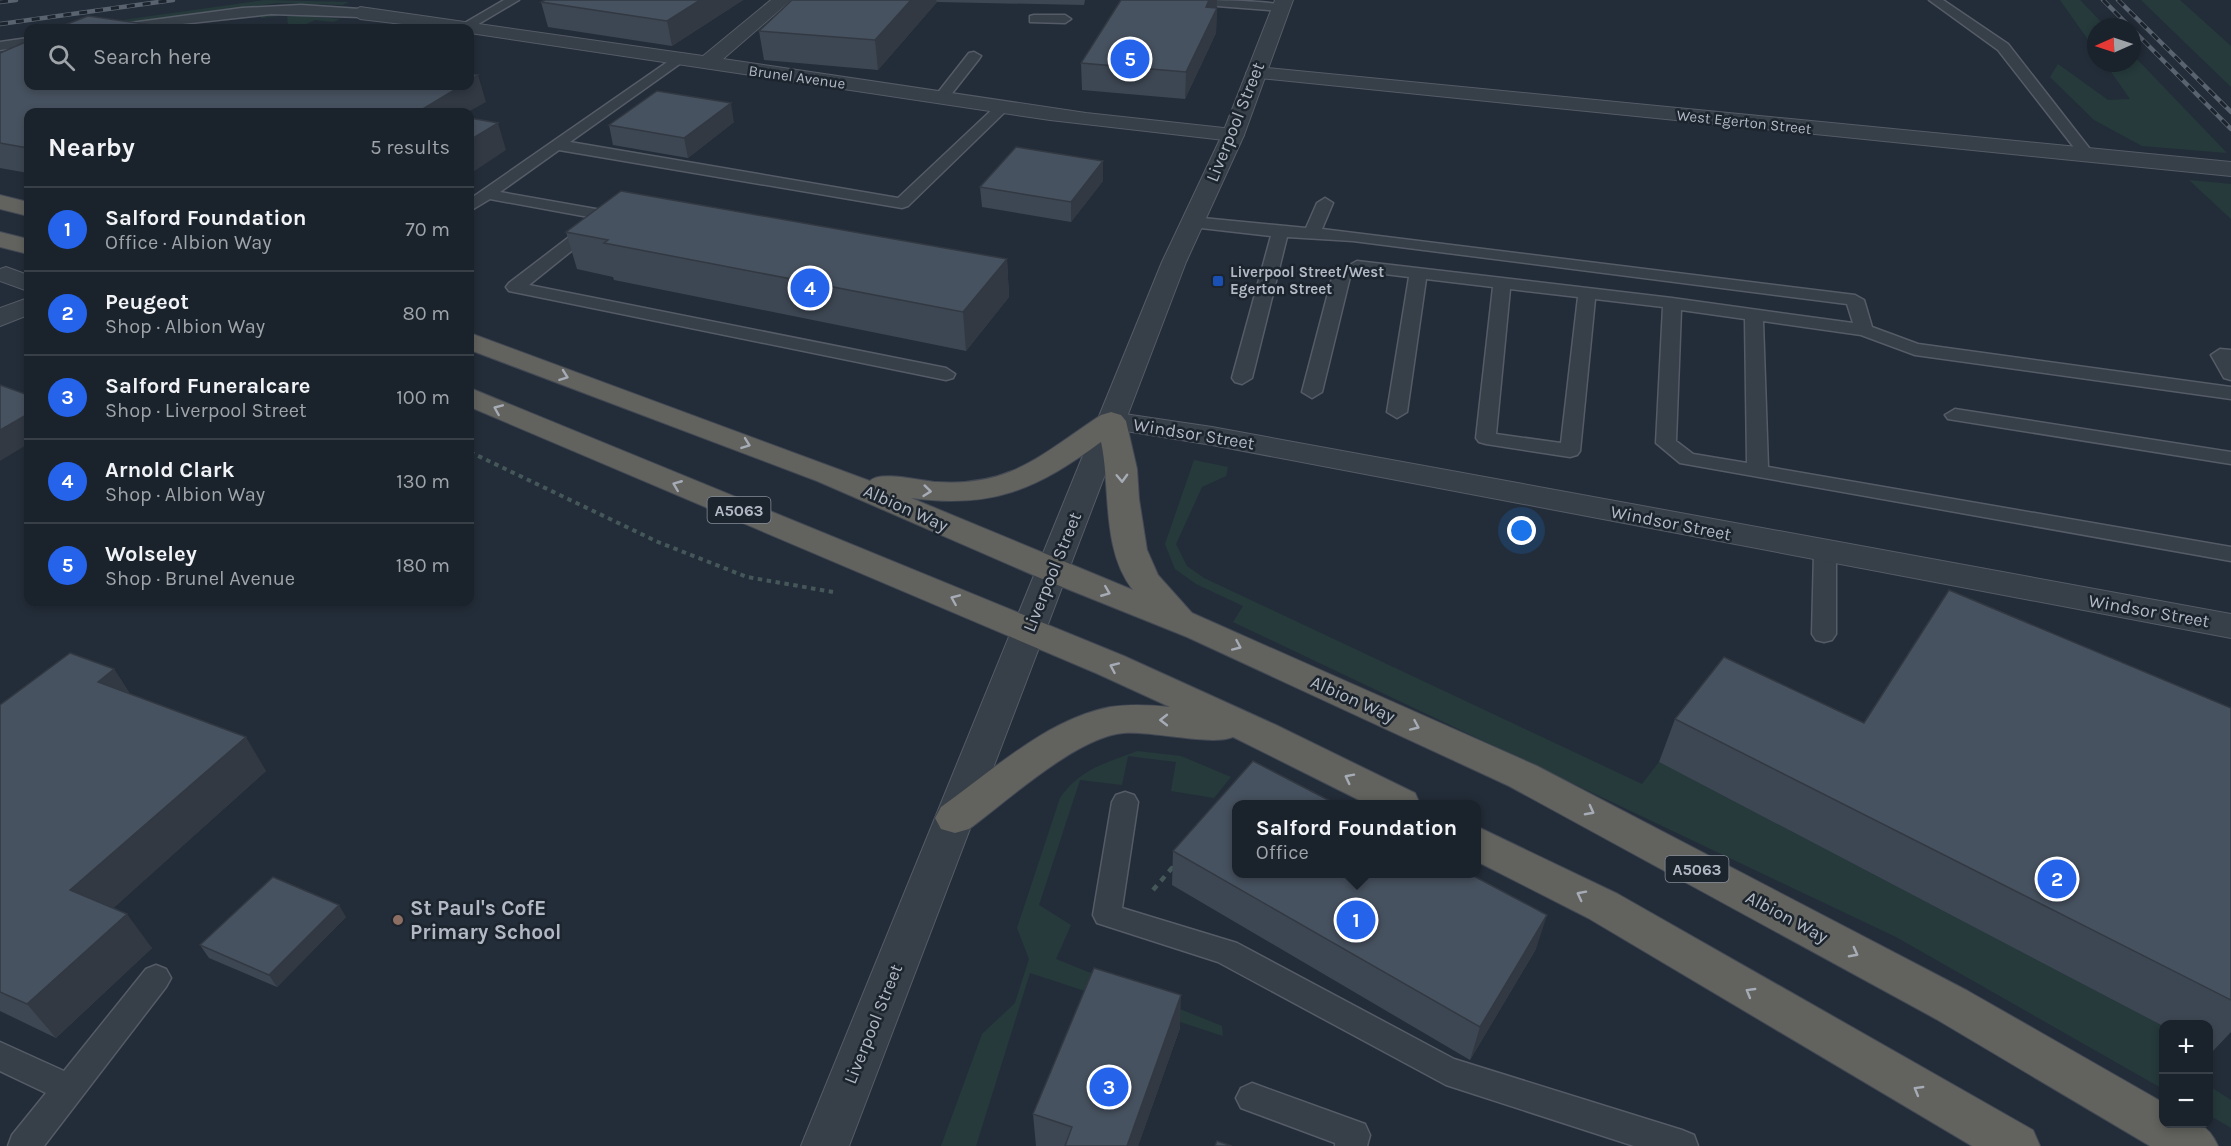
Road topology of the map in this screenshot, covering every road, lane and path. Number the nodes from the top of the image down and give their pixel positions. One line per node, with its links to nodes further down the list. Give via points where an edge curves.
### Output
1 (513, 0): 11 (lane)
2 (782, 0): 19 (street)
3 (1191, 0): 5 (lane)
4 (1935, 0): 25 (lane, via 2003,47)
5 (1283, 4): 20 (street, Liverpool Street)
6 (360, 13): 9 (lane, via 288,8); 10 (street, Brunel Avenue)
7 (1034, 19): 8 (lane)
8 (1065, 19)
9 (153, 24)
10 (442, 24)
11 (469, 24)
12 (474, 29): 18 (street, Brunel Avenue)
13 (24, 33): 14 (lane)
14 (0, 36)
15 (24, 43): 16 (lane)
16 (0, 46)
17 (974, 56): 21 (lane)
18 (676, 60): 19 (street, Brunel Avenue); 24 (lane)
19 (705, 64): 21 (street, Brunel Avenue)
20 (1256, 73): 23 (street, Liverpool Street); 25 (street, West Egerton Street)
21 (941, 98): 22 (street, Brunel Avenue)
22 (1003, 107): 23 (street, Brunel Avenue, via 1175,131); 24 (lane, via 902,203)
23 (1233, 135): 32 (street, Liverpool Street)
24 (559, 144): 27 (lane)
25 (2088, 156): 26 (street, West Egerton Street)
26 (2231, 169)
27 (487, 194): 29 (lane); 47 (lane, via 607,216 515,287)
28 (0, 202): 31 (highway)
29 (474, 203)
30 (1325, 203): 34 (lane)
31 (24, 208)
32 (1192, 222): 33 (lane); 55 (street, Liverpool Street)
33 (1280, 232): 34 (lane); 49 (lane)
34 (1313, 232): 44 (lane, via 1855,300)
35 (0, 239): 36 (highway)
36 (24, 246)
37 (1418, 273): 38 (lane); 50 (lane, via 1357,266 1342,274); 53 (lane)
38 (1502, 283): 39 (lane); 39 (lane, via 1486,438 1570,451)
39 (1587, 294): 40 (lane)
40 (1672, 303): 42 (lane); 58 (lane, via 1666,443 1687,459)
41 (24, 308): 43 (street)
42 (1754, 315): 44 (lane); 58 (lane)
43 (0, 318)
44 (1864, 330): 51 (lane, via 1915,349)
45 (474, 342): 59 (highway, Albion Way / A5063, one-way to 59)
46 (2231, 357): 48 (lane, via 2220,355)
47 (946, 374)
48 (2231, 374)
49 (1242, 378)
50 (1312, 392)
51 (2231, 393)
52 (474, 399): 66 (highway, A5063, one-way to 52)
53 (1397, 412)
54 (1955, 415): 57 (lane)
55 (1112, 421): 59 (highway, one-way to 55, via 929,492 975,491 1032,475); 60 (street, Windsor Street, via 1224,438); 62 (street, Liverpool Street); 64 (highway, one-way to 64, via 1131,550 1143,580)
56 (474, 454): 63 (path, via 657,542 747,577)
57 (2231, 458)
58 (1758, 472): 61 (lane)
59 (828, 474): 62 (highway, Albion Way / A5063)
60 (1826, 552): 65 (street, Windsor Street); 67 (lane)
61 (2231, 554)
62 (1052, 570): 64 (highway, Albion Way / A5063, one-way to 64); 66 (street, Liverpool Street)
63 (844, 594)
64 (1183, 623): 84 (highway, Albion Way / A5063, one-way to 84, via 1523,776 1952,1005)
65 (2231, 626)
66 (1029, 630): 68 (highway, A5063, one-way to 66); 71 (street, Liverpool Street)
67 (1824, 634)
68 (1263, 735): 69 (highway, A5063, one-way to 68); 71 (highway, one-way to 71, via 1173,720 1109,721 1088,728 1042,756)
69 (1393, 800)
70 (1125, 802): 82 (lane, via 1107,915 1227,952 1446,1071)
71 (955, 818): 80 (street, Liverpool Street)
72 (1481, 845): 83 (highway, one-way to 72, via 1603,906)
73 (1183, 873): 74 (path, via 1172,868)
74 (1147, 897)
75 (156, 978): 77 (lane)
76 (0, 1056): 77 (lane)
77 (69, 1089): 79 (lane)
78 (1252, 1098): 81 (lane, via 1354,1135)
79 (24, 1146)
80 (825, 1146)
81 (1351, 1146)
82 (1682, 1146)
83 (2016, 1146)
84 (2194, 1146)

